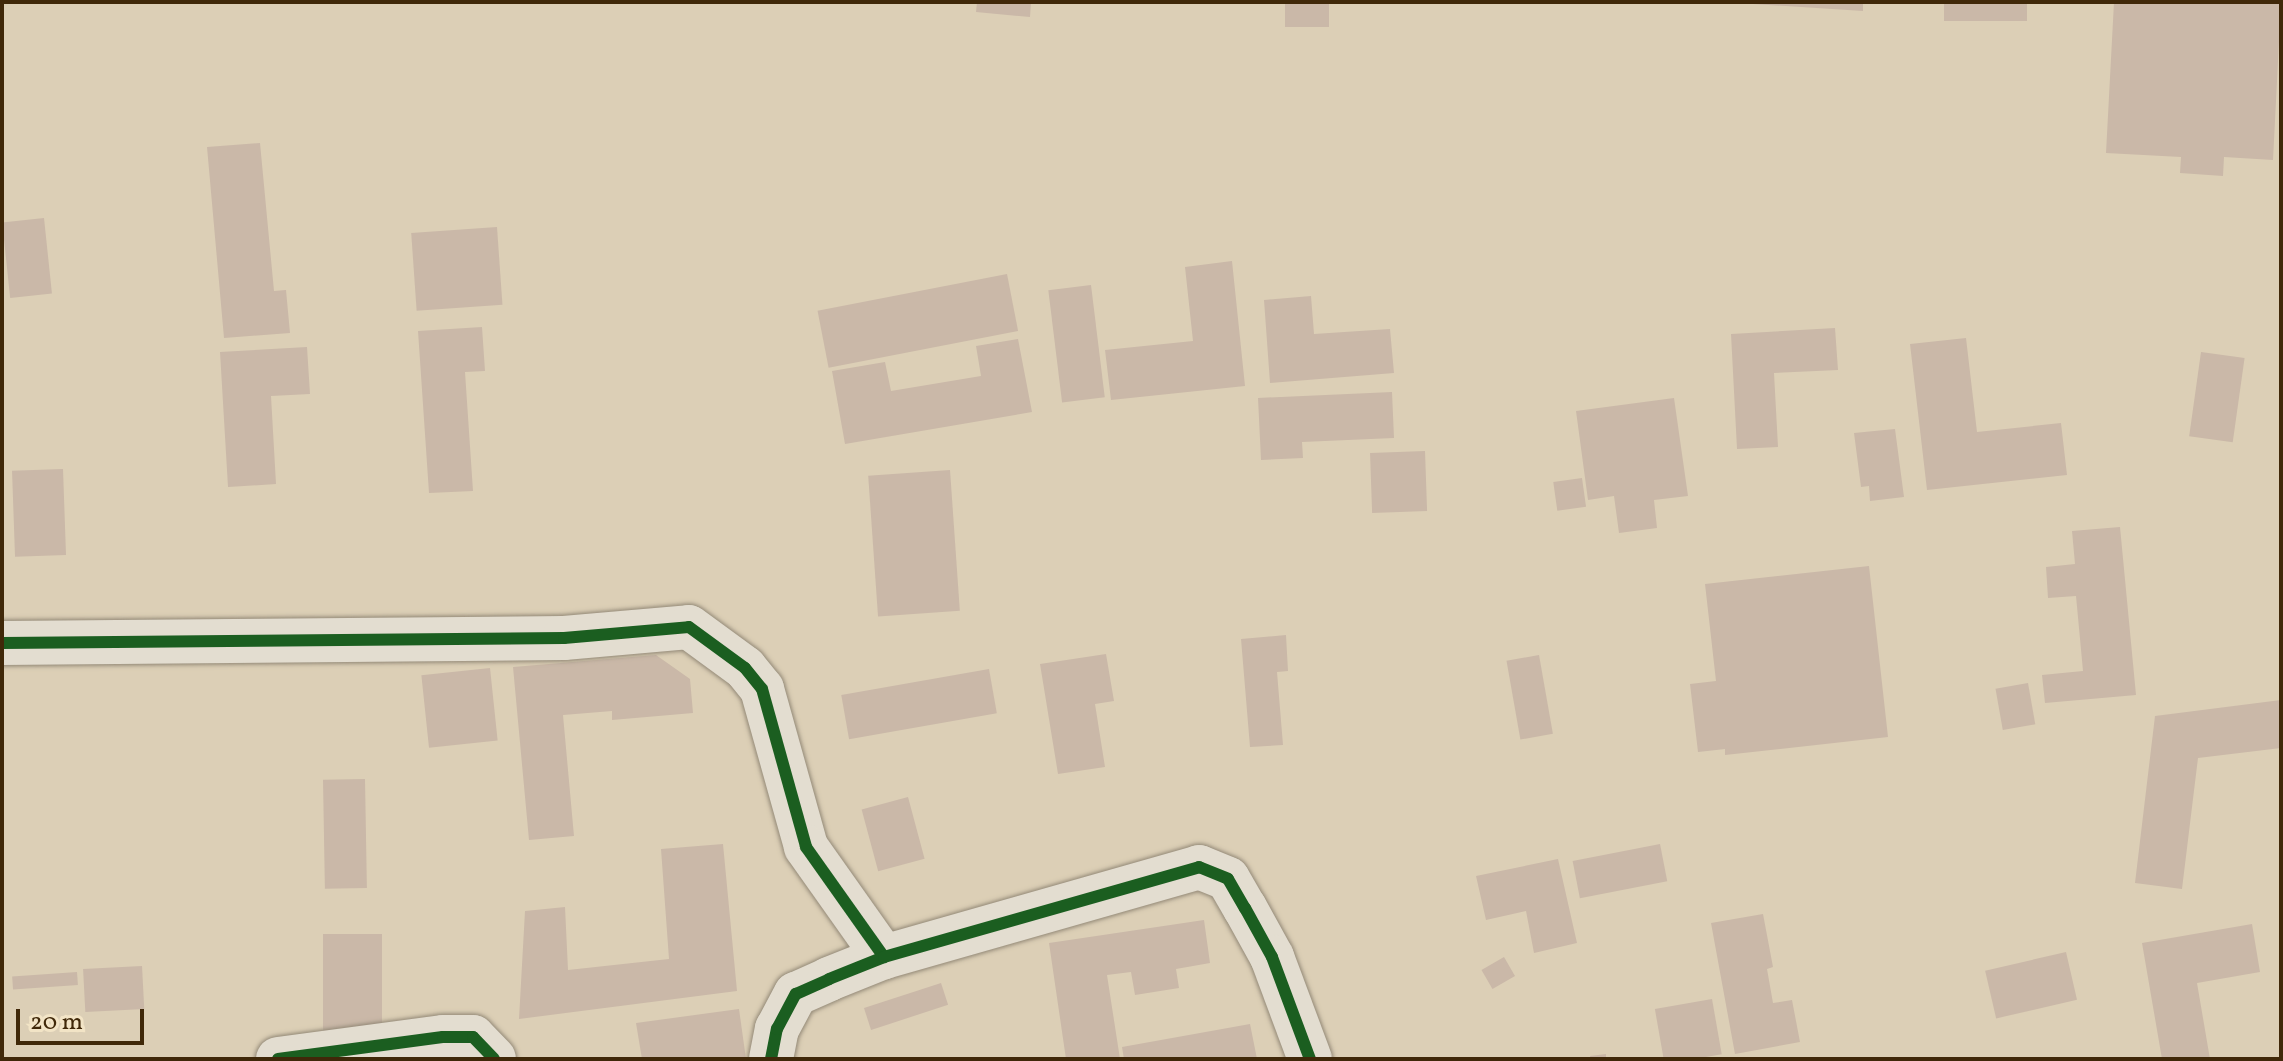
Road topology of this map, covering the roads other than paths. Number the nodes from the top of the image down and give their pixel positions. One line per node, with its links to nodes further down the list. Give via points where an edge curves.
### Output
1 (2, 643): 2 (street, via 564,638 689,627 745,668 762,689 806,847)
2 (884, 957): 5 (street, via 796,994 777,1029); 6 (street, via 1199,867 1228,879 1245,908 1272,957)
3 (278, 1059): 4 (street, via 381,1043 473,1037)
4 (494, 1059)
5 (771, 1059)
6 (1310, 1059)

